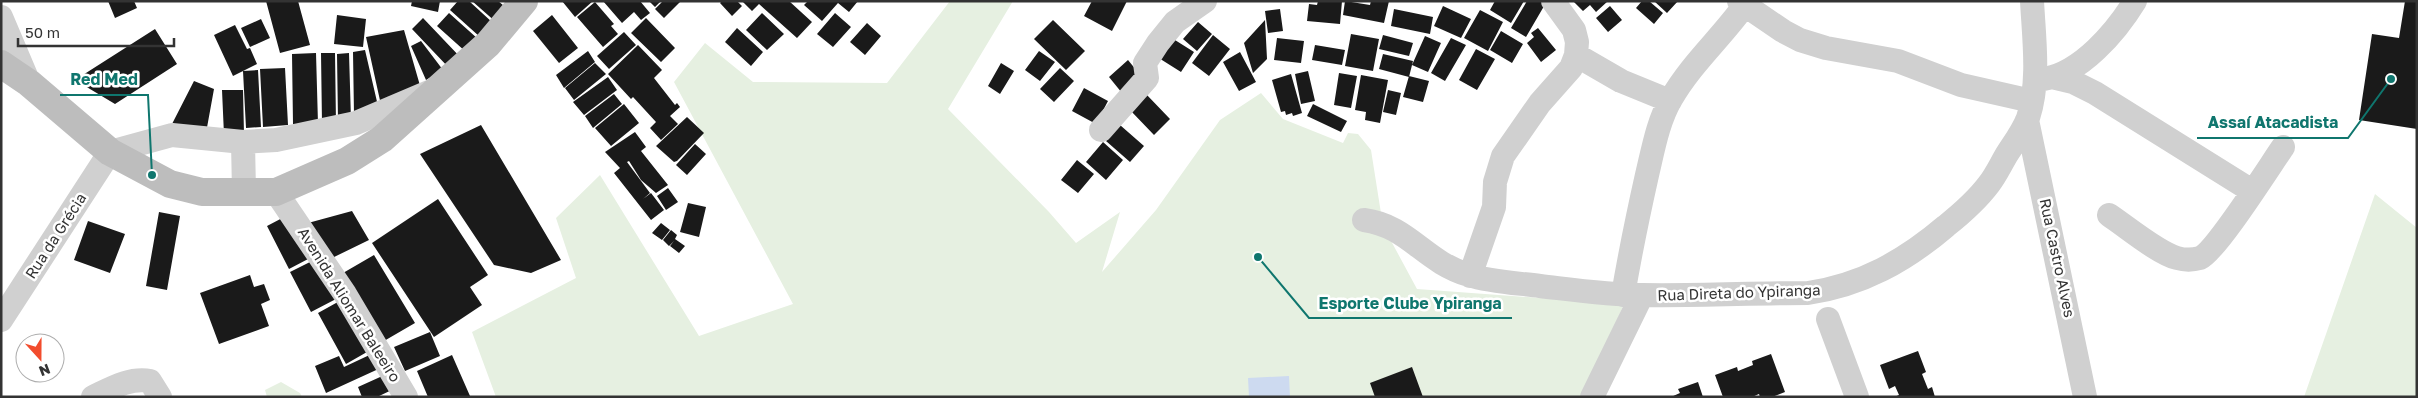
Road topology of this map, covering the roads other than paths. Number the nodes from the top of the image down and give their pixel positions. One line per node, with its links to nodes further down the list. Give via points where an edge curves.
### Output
1 (524, 1): 11 (main road, via 488,44)
2 (1205, 1): 14 (street, via 1175,22 1158,43 1145,63 1147,78)
3 (1553, 1): 8 (street, via 1568,19 1578,42)
4 (2032, 1): 12 (street)
5 (2135, 1): 12 (street, via 2120,25 2101,45)
6 (1749, 3): 12 (street, via 1783,31 1800,40 1898,61 1961,85); 13 (street, via 1683,79)
7 (1, 17): 10 (street)
8 (1576, 55): 13 (street, via 1621,80); 23 (street, via 1571,68 1540,103 1503,156 1495,182 1494,207)
9 (1, 64): 10 (main road)
10 (29, 83): 17 (main road)
11 (443, 86): 15 (street, via 356,123 276,140); 20 (main road, via 382,139 346,161)
12 (2036, 95): 18 (street, via 2073,82); 24 (street, Rua Direta do Ypiranga, via 1989,184 1964,212 1924,246 1893,265 1835,289 1808,293); 27 (street, Rua Castro Alves)
13 (1670, 101): 24 (street, via 1660,124 1634,233)
14 (1101, 130)
15 (243, 142): 17 (street, via 172,135); 19 (street)
16 (2283, 147): 18 (street)
17 (110, 152): 19 (main road, via 170,184 202,192); 26 (street, Rua da Grécia)
18 (2252, 191): 21 (street, via 2223,234 2200,258 2188,260 2167,254)
19 (244, 192): 20 (main road)
20 (276, 192): 30 (street, Avenida Aliomar Baleeiro, via 345,294)
21 (2109, 215)
22 (1364, 220): 23 (street, via 1381,222 1399,231 1439,263)
23 (1470, 276): 24 (street)
24 (1632, 295): 31 (street, Rua Direta do Ypiranga)
25 (1828, 319): 32 (street)
26 (1, 320)
27 (2078, 395)
28 (93, 397): 29 (street, via 141,379 150,381)
29 (160, 397)
30 (406, 397)
31 (1592, 397)
32 (1857, 397)

